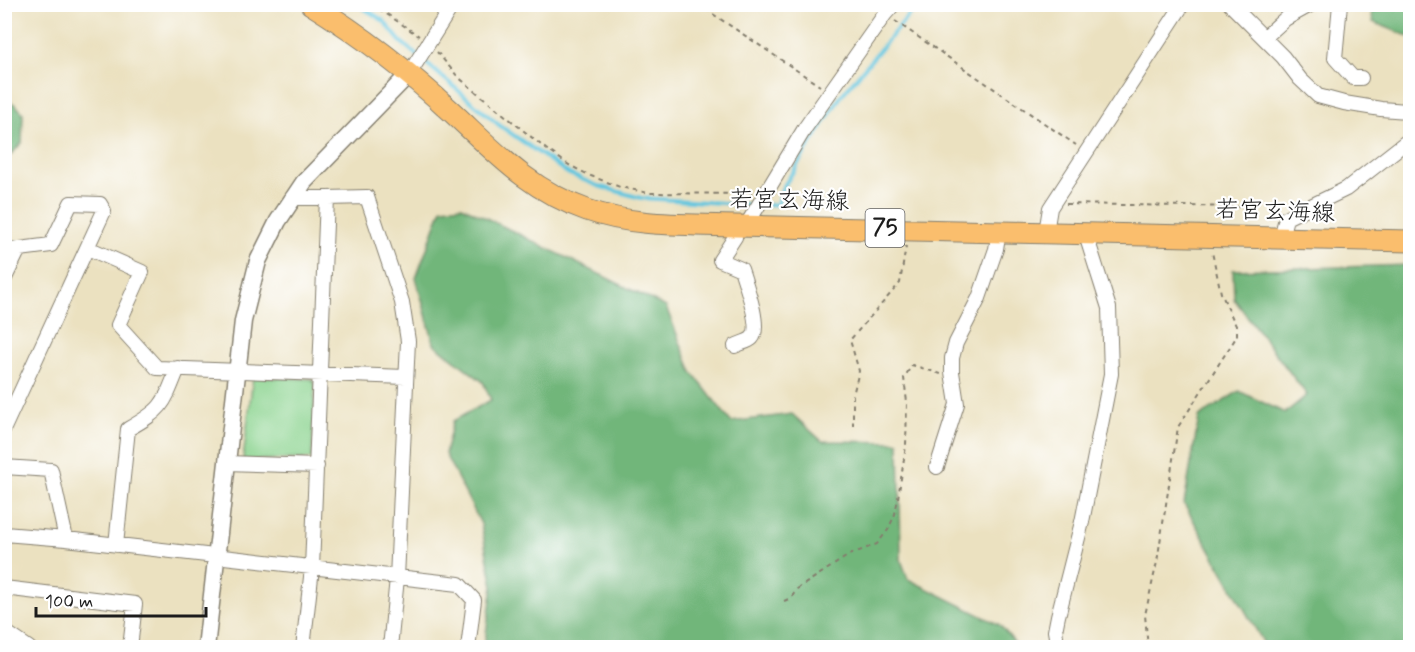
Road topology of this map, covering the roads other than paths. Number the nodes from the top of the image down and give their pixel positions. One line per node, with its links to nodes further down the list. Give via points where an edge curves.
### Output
1 (311, 4): 9 (main road, 若宮玄海線 / 75)
2 (453, 4): 9 (street)
3 (1183, 4): 17 (street, via 1050,208)
4 (1230, 4): 8 (street)
5 (1312, 4): 8 (street, via 1285,19)
6 (1340, 4): 10 (street, via 1335,58 1353,78)
7 (890, 9): 15 (street)
8 (1264, 38): 11 (street, via 1318,96)
9 (409, 74): 13 (street); 15 (main road, 若宮玄海線 / 75, via 487,147 544,191 569,203 646,223)
10 (1361, 78)
11 (1410, 113)
12 (1410, 139): 19 (street, via 1347,189 1286,218)
13 (292, 198): 14 (street); 26 (street, via 266,244 252,280)
14 (327, 198): 27 (street); 28 (street, via 367,197 402,302 408,341)
15 (741, 226): 16 (main road, 若宮玄海線 / 75); 24 (street, via 720,260 741,269 756,331 752,339)
16 (999, 230): 17 (main road, 若宮玄海線 / 75); 33 (street, via 979,298 956,343 952,372 957,404)
17 (1046, 232): 18 (main road, 若宮玄海線 / 75)
18 (1085, 232): 19 (main road, 若宮玄海線 / 75); 48 (street, via 1109,308 1110,374 1082,522 1055,631)
19 (1281, 238): 20 (main road, 若宮玄海線 / 75)
20 (1410, 241)
21 (88, 248): 22 (street, via 104,211 100,204 70,203 51,245); 25 (street, via 142,272 118,325 157,368); 29 (street)
22 (12, 250): 23 (street)
23 (4, 280)
24 (735, 346)
25 (178, 368): 26 (street); 36 (street, via 166,399 155,413 128,429)
26 (238, 372): 27 (street); 30 (street)
27 (321, 375): 28 (street); 31 (street)
28 (406, 377): 39 (street)
29 (4, 428)
30 (227, 463): 31 (street); 37 (street)
31 (317, 466): 38 (street)
32 (4, 467): 35 (street, via 51,470)
33 (937, 467)
34 (4, 534): 35 (street)
35 (66, 539): 36 (street)
36 (116, 545): 37 (street)
37 (216, 557): 38 (street); 44 (street)
38 (312, 568): 39 (street); 45 (street)
39 (397, 578): 46 (street); 47 (street, via 459,584 474,600)
40 (4, 588): 43 (street, via 135,604)
41 (4, 631): 42 (street)
42 (29, 648)
43 (130, 648)
44 (206, 648)
45 (303, 648)
46 (390, 648)
47 (468, 648)
48 (1058, 648)

